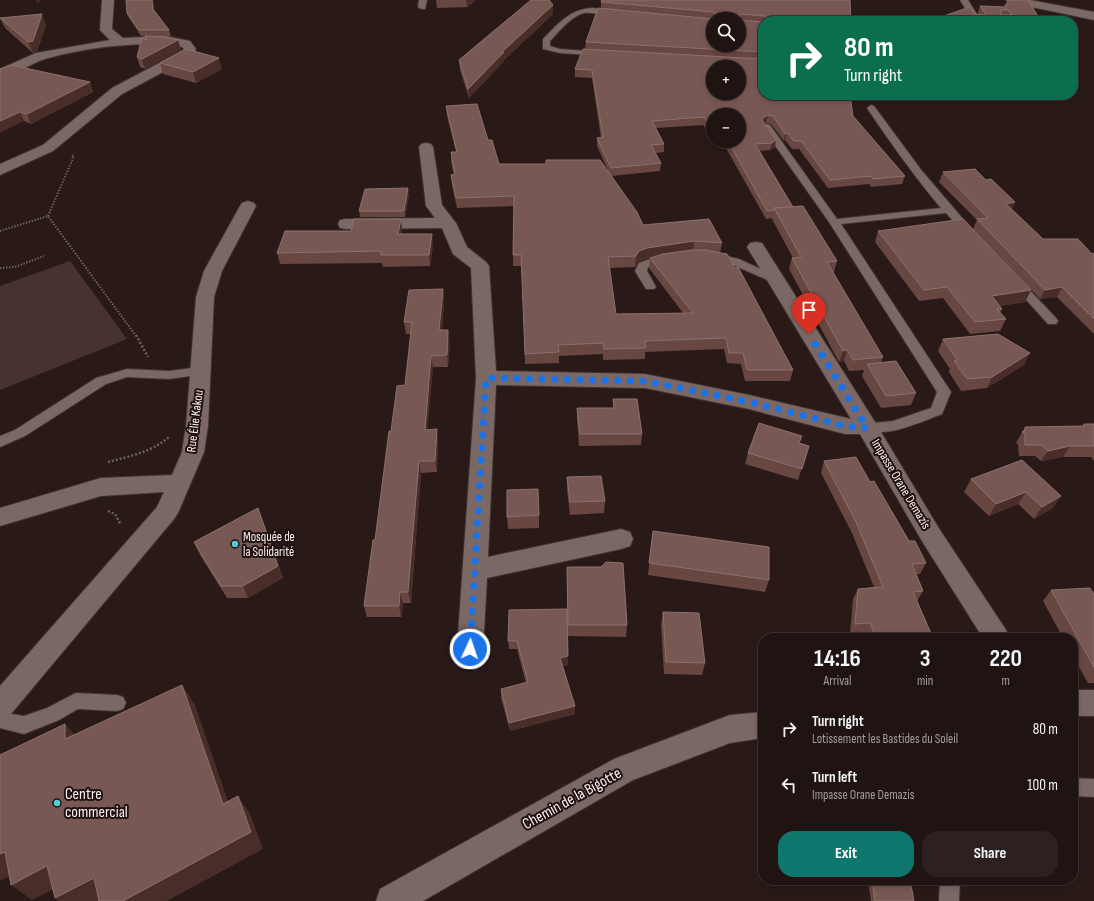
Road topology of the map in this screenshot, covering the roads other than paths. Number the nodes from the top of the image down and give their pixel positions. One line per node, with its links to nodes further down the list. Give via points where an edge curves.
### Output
1 (108, 0): 7 (street, via 106,30)
2 (964, 0): 5 (lane)
3 (1012, 0): 6 (street)
4 (620, 14): 8 (lane, via 580,12 546,41 546,47 560,51)
5 (974, 16)
6 (1094, 16)
7 (120, 42): 9 (street, via 41,56); 13 (street, via 165,40 186,44 190,49 187,54 117,91 48,148)
8 (613, 54)
9 (0, 74)
10 (871, 108): 15 (lane)
11 (767, 127): 16 (lane)
12 (426, 147): 17 (street, via 434,206)
13 (0, 170)
14 (248, 206): 27 (street, Rue Élie Kakou, via 213,271 205,297)
15 (948, 210): 16 (lane); 19 (lane)
16 (834, 222): 29 (lane, via 944,392 937,411 894,426)
17 (448, 223): 18 (street); 28 (street, via 459,250 480,266)
18 (346, 224)
19 (976, 239)
20 (756, 247): 24 (street, Impasse Orane Demazis)
21 (705, 256): 24 (lane, via 735,261)
22 (678, 258): 25 (lane, via 644,265 641,271)
23 (1008, 274): 26 (lane)
24 (776, 280): 29 (street, Impasse Orane Demazis)
25 (650, 287)
26 (1052, 321)
27 (200, 372): 30 (lane, via 158,375 127,373 101,381 20,433); 31 (street, Rue Élie Kakou, via 193,452)
28 (486, 378): 29 (street, via 645,381 749,402 845,426); 34 (street)
29 (867, 428): 35 (street, Impasse Orane Demazis, via 930,534)
30 (0, 442)
31 (180, 483): 32 (street, via 101,487); 40 (street, Rue Élie Kakou, via 166,514)
32 (0, 517)
33 (621, 539): 34 (street)
34 (475, 570): 36 (street)
35 (994, 633)
36 (470, 649)
37 (117, 703): 41 (lane, via 76,701 53,714 24,725)
38 (1078, 703): 39 (street)
39 (1094, 703)
40 (0, 706)
41 (0, 720)
42 (758, 725): 46 (street, Chemin de la Bigotte, via 730,729 624,769)
43 (1078, 787): 44 (lane)
44 (1094, 788)
45 (950, 885): 47 (lane)
46 (392, 901)
47 (949, 901)

